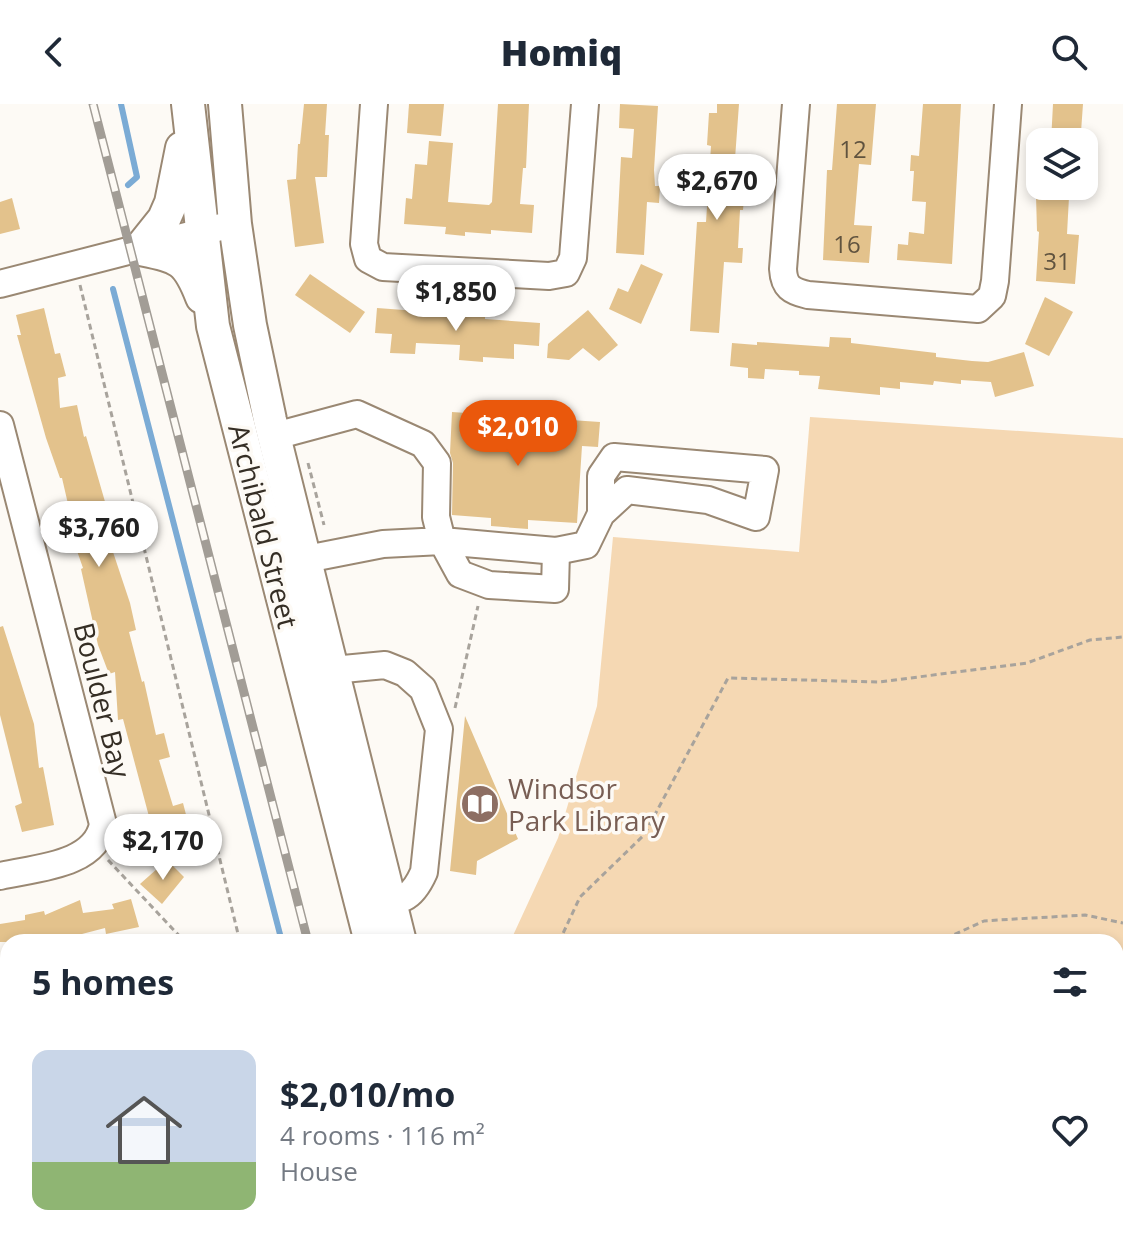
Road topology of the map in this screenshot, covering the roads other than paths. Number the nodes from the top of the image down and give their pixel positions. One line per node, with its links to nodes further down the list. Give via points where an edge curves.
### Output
1 (225, 104): 7 (main road, Archibald Street)
2 (374, 104): 3 (street, via 364,244 368,259 383,267 549,276 566,273 573,258)
3 (585, 104)
4 (796, 104): 5 (street, via 783,269 792,291 978,309 992,296 995,281)
5 (1008, 104)
6 (188, 107): 8 (main road, Archibald Street); 9 (main road, via 171,203)
7 (235, 224): 8 (street); 13 (main road, Archibald Street)
8 (201, 231): 9 (street); 11 (main road, Archibald Street)
9 (140, 249): 10 (street); 11 (main road, via 185,263)
10 (0, 284)
11 (213, 326): 18 (main road, Archibald Street)
12 (0, 425): 20 (street, Boulder Bay, via 103,824 101,836 87,852)
13 (275, 436): 15 (street, via 357,414 423,444 437,463 436,517); 17 (main road, Archibald Street)
14 (601, 514): 14 (street, via 601,476 614,457 765,470 756,517 708,500 627,490); 16 (street, via 586,545)
15 (442, 541): 16 (street); 16 (street, via 460,574 489,585 555,589); 17 (street, via 383,544)
16 (556, 551)
17 (307, 559): 18 (street); 19 (main road, Archibald Street)
18 (274, 566): 21 (main road, Archibald Street)
19 (333, 670): 22 (main road, Archibald Street); 22 (street, via 385,665 405,673 423,689 439,729 424,872 416,890)
20 (0, 876)
21 (357, 893): 22 (street); 23 (main road, Archibald Street)
22 (391, 902): 24 (main road, Archibald Street)
23 (369, 934)
24 (398, 934)

